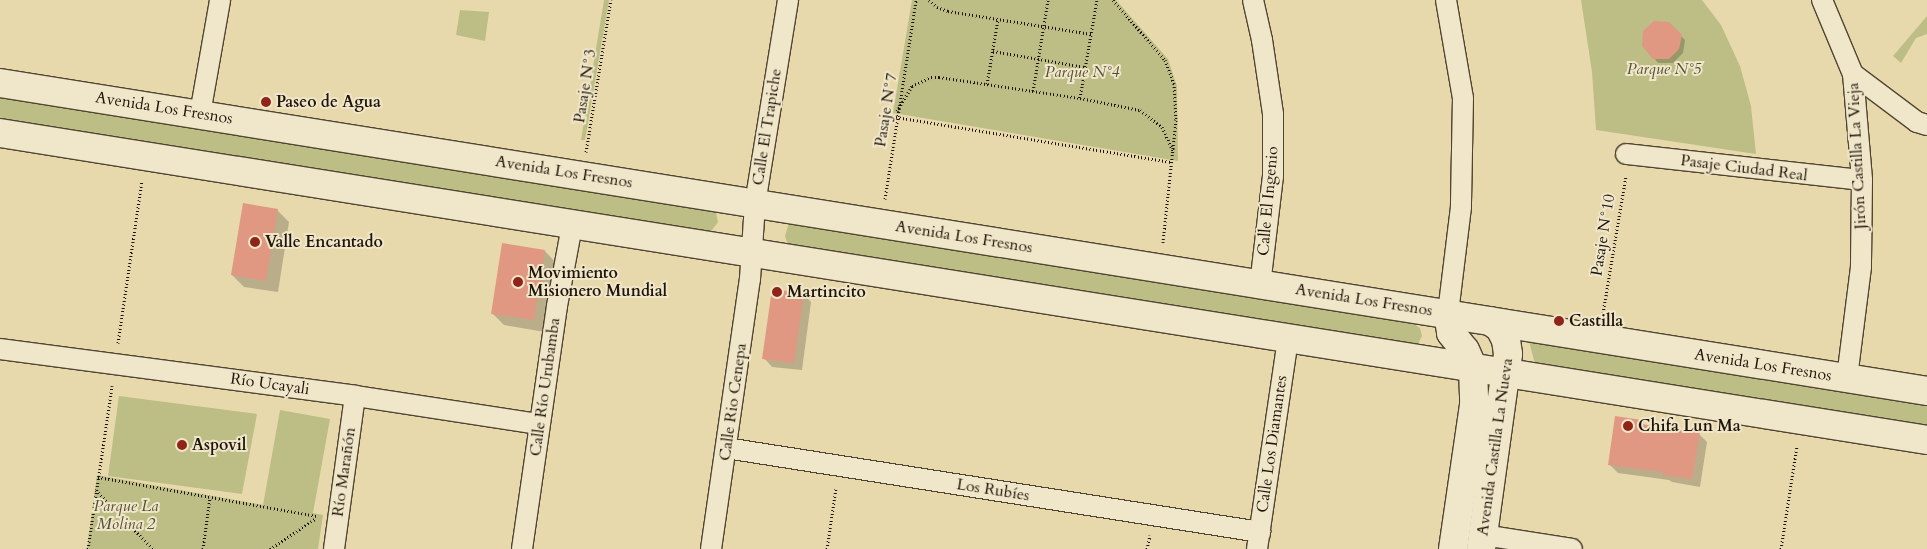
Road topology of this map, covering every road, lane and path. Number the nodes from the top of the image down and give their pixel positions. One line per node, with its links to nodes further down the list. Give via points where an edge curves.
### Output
1 (220, 0): 24 (street)
2 (611, 0): 31 (path, Pasaje N°3)
3 (788, 0): 33 (street, Calle El Trapiche)
4 (916, 0): 23 (path, Pasaje N°7)
5 (929, 0): 12 (path, via 948,11)
6 (1048, 0): 13 (path)
7 (1097, 0): 14 (path)
8 (1113, 0): 28 (path, via 1165,60 1174,84 1176,120)
9 (1253, 0): 38 (street, Calle El Ingenio, via 1273,114 1273,176)
10 (1446, 0): 39 (street, via 1463,98 1461,207)
11 (1822, 0): 18 (street, Jirón Castilla La Vieja)
12 (998, 19): 13 (path); 15 (path)
13 (1043, 26): 14 (path); 16 (path)
14 (1091, 34): 17 (path)
15 (993, 51): 16 (path); 20 (path)
16 (1038, 58): 17 (path); 21 (path)
17 (1086, 67): 22 (path)
18 (1853, 74): 26 (street); 32 (street, Jirón Castilla La Vieja)
19 (0, 83): 24 (main road, Avenida Los Fresnos)
20 (987, 84): 21 (path); 23 (path, via 931,77 912,86)
21 (1033, 91): 22 (path)
22 (1080, 98): 28 (path, via 1140,110 1162,127)
23 (898, 111): 25 (path, Pasaje N°7)
24 (200, 114): 31 (main road, Avenida Los Fresnos)
25 (896, 117): 29 (path); 34 (path, Pasaje N°7)
26 (1927, 126)
27 (0, 133): 35 (main road)
28 (1173, 151): 29 (path)
29 (1172, 162): 37 (path)
30 (1626, 162): 32 (street, Pasaje Ciudad Real); 40 (path, Pasaje N°10)
31 (583, 175): 33 (main road, Avenida Los Fresnos)
32 (1862, 180): 46 (street, Jirón Castilla La Vieja, via 1861,267)
33 (755, 204): 34 (main road, Avenida Los Fresnos); 36 (street, Calle El Trapiche)
34 (881, 224): 37 (main road, Avenida Los Fresnos)
35 (572, 226): 36 (main road); 49 (street, Calle Río Urubamba)
36 (752, 254): 42 (main road); 52 (street, Calle Rio Cenepa)
37 (1160, 268): 38 (main road, Avenida Los Fresnos)
38 (1260, 284): 39 (main road, Avenida Los Fresnos)
39 (1448, 313): 41 (main road, Avenida Los Fresnos); 44 (main road, Avenida Castilla La Nueva, via 1451,333 1465,350)
40 (1603, 313)
41 (1490, 321): 45 (main road, Avenida Castilla La Nueva, via 1500,328 1506,340); 46 (main road, Avenida Los Fresnos)
42 (1288, 340): 44 (main road); 57 (street, Calle Los Diamantes)
43 (0, 349): 48 (street, Río Ucayali)
44 (1473, 368): 45 (main road); 66 (main road, Avenida Castilla La Nueva, via 1474,405)
45 (1507, 373): 50 (main road); 58 (main road, Avenida Castilla La Nueva)
46 (1847, 378): 47 (main road, Avenida Los Fresnos)
47 (1927, 391)
48 (355, 396): 49 (street, Río Ucayali); 62 (street, Río Marañón)
49 (539, 424): 63 (street, Calle Río Urubamba)
50 (1927, 440)
51 (1797, 444): 68 (path)
52 (726, 448): 53 (street, Los Rubíes); 64 (street, Calle Rio Cenepa)
53 (839, 467): 57 (street, Los Rubíes); 65 (path)
54 (98, 477): 56 (path)
55 (96, 490): 59 (path)
56 (210, 497): 60 (path); 61 (path, via 320,516)
57 (1259, 541)
58 (1482, 542): 67 (street)
59 (153, 549)
60 (203, 549)
61 (270, 549)
62 (334, 549)
63 (522, 549)
64 (711, 549)
65 (827, 549)
66 (1453, 549)
67 (1572, 549)
68 (1781, 549)

